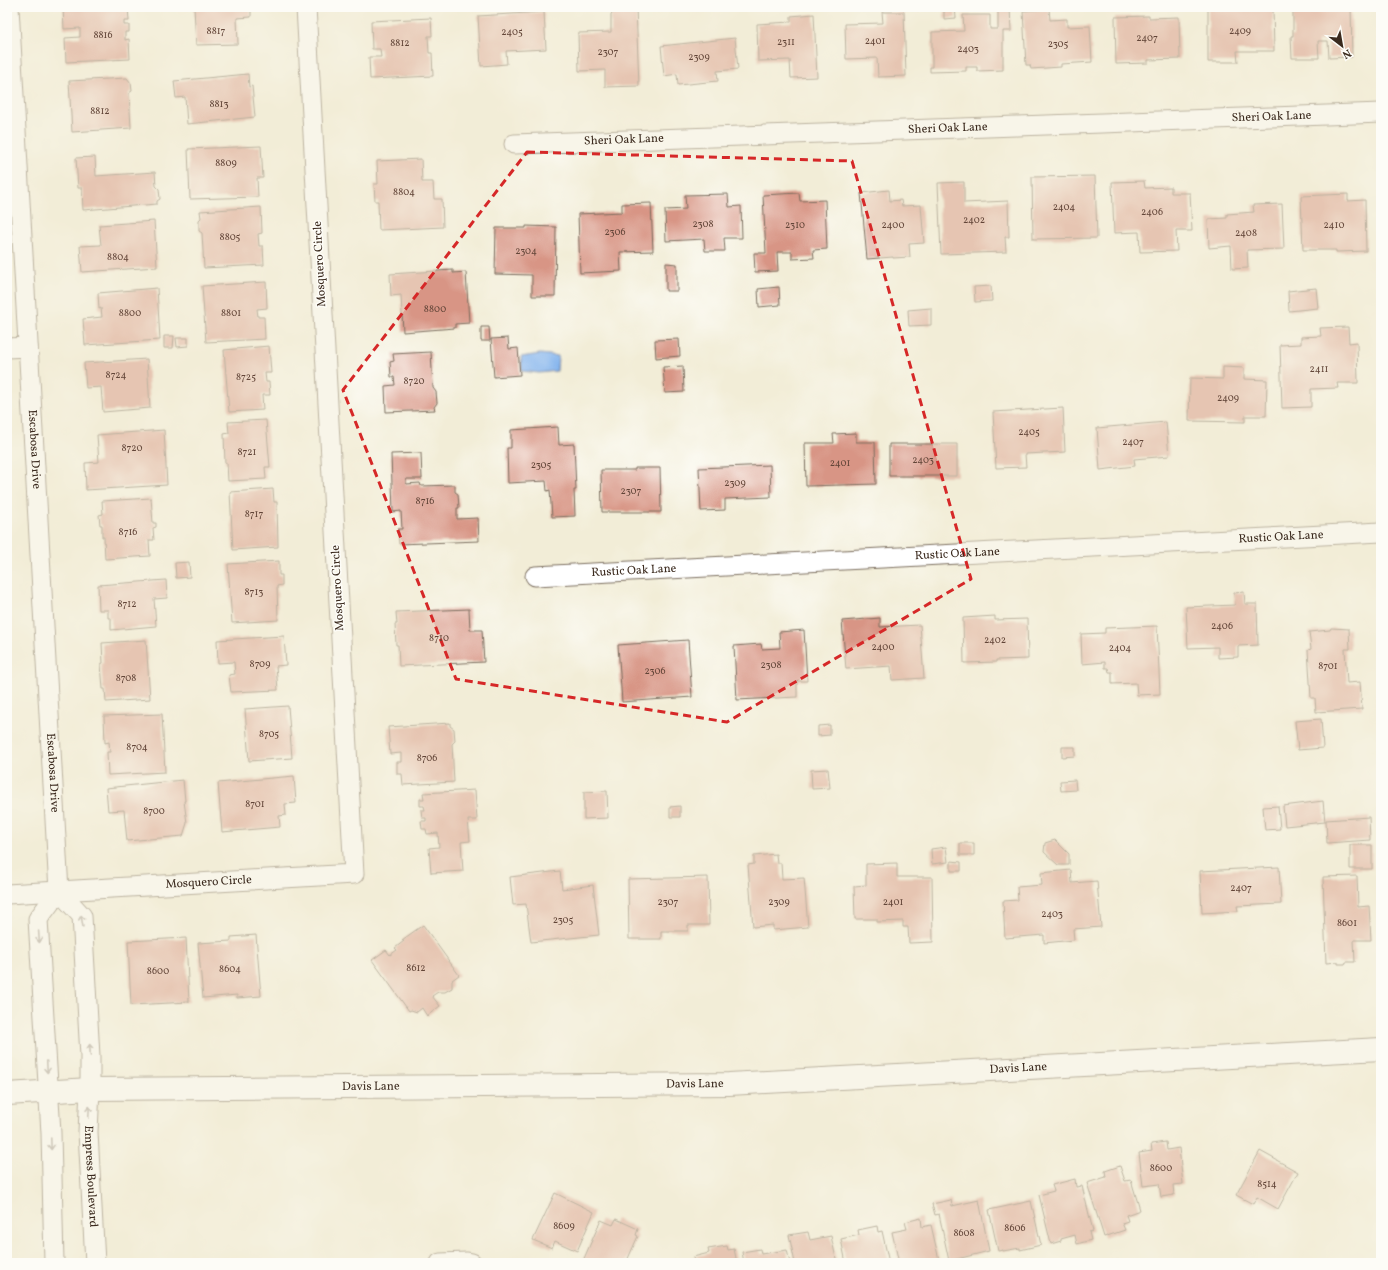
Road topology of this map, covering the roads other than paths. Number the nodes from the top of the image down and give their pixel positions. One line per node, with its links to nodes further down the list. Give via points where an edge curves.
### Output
1 (9, 7): 5 (street, Escabosa Drive)
2 (306, 7): 9 (street, Mosquero Circle, via 354,874)
3 (1381, 113): 4 (street, Sheri Oak Lane)
4 (514, 144)
5 (28, 347): 6 (street); 9 (street, Escabosa Drive)
6 (7, 348)
7 (1381, 532): 8 (street, Rustic Oak Lane)
8 (535, 576)
9 (59, 891): 10 (street); 12 (street, one-way to 9, via 82,916); 13 (street, one-way to 13, via 38,919)
10 (7, 894)
11 (1381, 1049): 12 (street, Davis Lane, via 729,1084)
12 (90, 1089): 13 (street, Davis Lane); 16 (street, Empress Boulevard, one-way to 12, via 88,1132)
13 (48, 1091): 14 (street, Davis Lane); 15 (street, one-way to 15)
14 (7, 1094)
15 (54, 1263)
16 (95, 1263)
17 (440, 1263): 18 (street)
18 (472, 1263)

